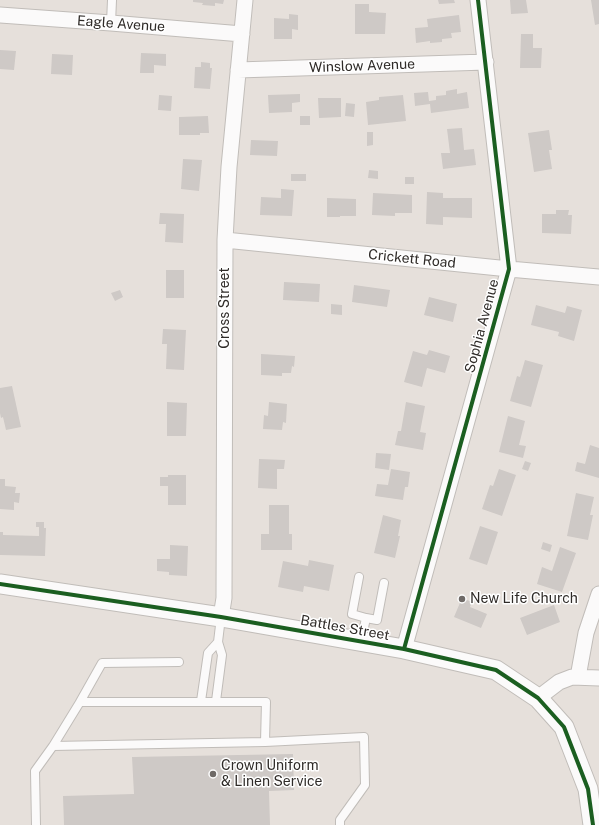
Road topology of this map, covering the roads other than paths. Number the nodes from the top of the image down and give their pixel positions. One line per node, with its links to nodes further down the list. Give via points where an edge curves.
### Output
1 (112, 0): 5 (lane)
2 (245, 0): 6 (street, Cross Street)
3 (478, 0): 7 (street, Sophia Avenue)
4 (0, 15): 5 (street, Eagle Avenue)
5 (111, 23): 6 (street, Eagle Avenue)
6 (242, 34): 8 (street, Cross Street)
7 (486, 62): 8 (street, Winslow Avenue); 10 (street, Sophia Avenue)
8 (238, 70): 9 (street, Cross Street)
9 (225, 240): 10 (street, Crickett Road); 16 (street, Cross Street)
10 (509, 269): 11 (street, Crickett Road); 20 (street, Sophia Avenue)
11 (599, 277)
12 (359, 577): 17 (lane, via 352,614)
13 (384, 583): 17 (lane, via 377,620)
14 (0, 584): 16 (street, Battles Street)
15 (599, 594): 22 (street, via 586,633)
16 (222, 617): 18 (lane); 19 (street, Battles Street)
17 (366, 618): 19 (lane)
18 (218, 642): 25 (lane, via 208,653); 26 (lane, via 222,655)
19 (361, 642): 20 (street, Battles Street)
20 (404, 649): 24 (street, Battles Street, via 496,670)
21 (179, 662): 27 (lane, via 102,663)
22 (578, 677): 23 (street); 24 (street, via 559,682)
23 (599, 678)
24 (538, 698): 32 (street, Battles Street, via 564,727 588,789)
25 (201, 701): 26 (lane); 27 (lane)
26 (216, 701): 28 (lane, via 266,702)
27 (80, 702): 29 (lane)
28 (265, 742): 29 (lane); 31 (lane, via 364,737 365,785 340,820)
29 (53, 746): 30 (lane, via 35,771)
30 (36, 825)
31 (340, 825)
32 (592, 825)

